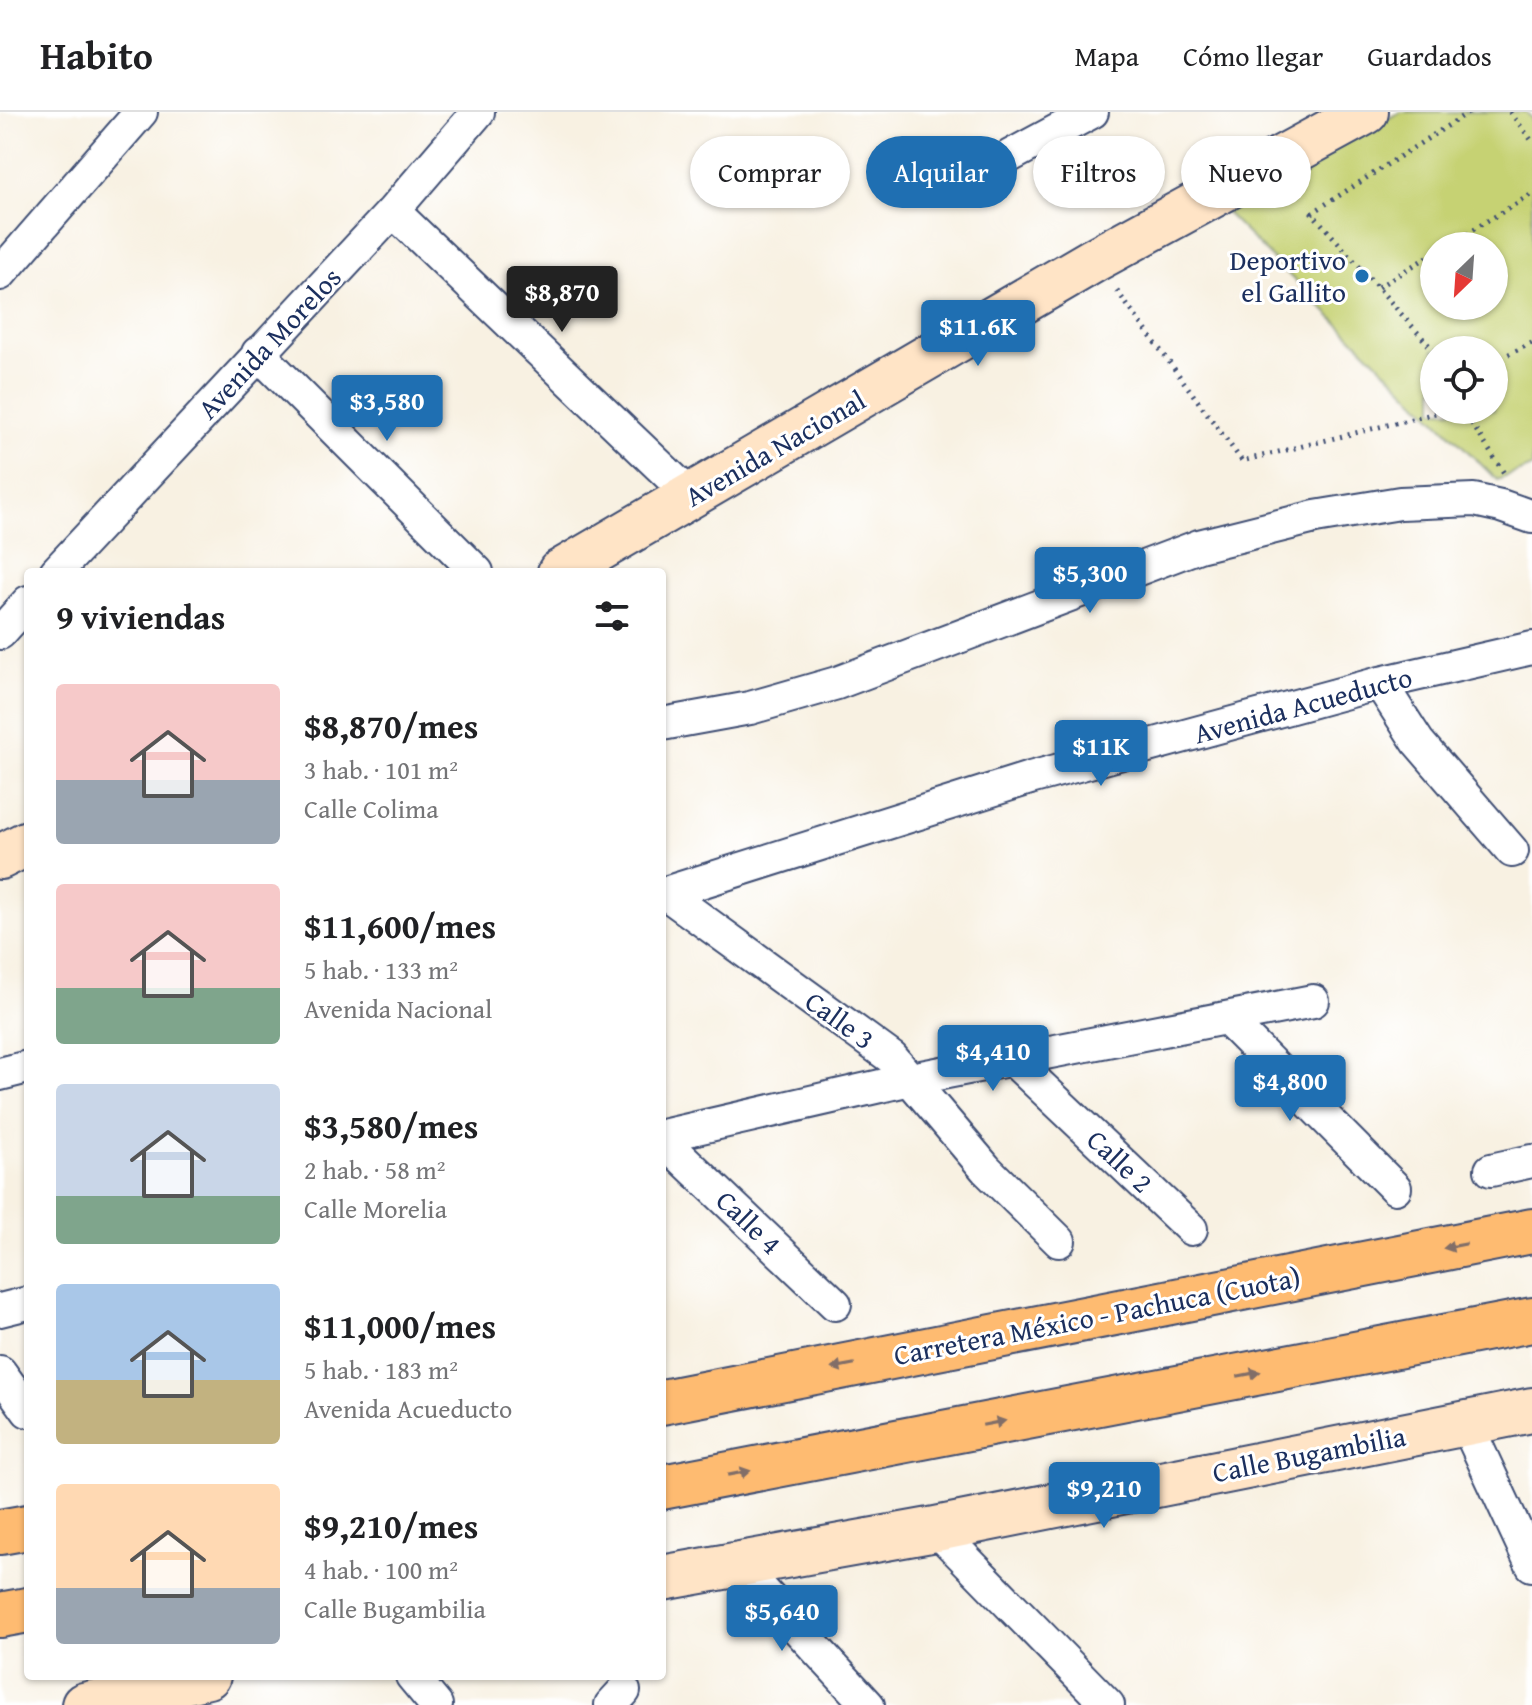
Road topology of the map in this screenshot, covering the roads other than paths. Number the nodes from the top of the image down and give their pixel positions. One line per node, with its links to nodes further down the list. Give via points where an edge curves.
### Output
1 (141, 112): 8 (street)
2 (478, 112): 7 (street, Avenida Morelos)
3 (1092, 112): 6 (street)
4 (1366, 112): 5 (street, Avenida Nacional)
5 (1317, 122): 10 (street, Avenida Nacional)
6 (1017, 152)
7 (393, 211): 9 (street, Avenida Morelos); 10 (street)
8 (0, 274)
9 (258, 353): 12 (street, Avenida Morelos); 13 (street)
10 (692, 497): 14 (street, Avenida Nacional)
11 (1532, 516): 19 (street, via 1474,500 1400,503 1315,517 1199,546 837,683 750,708)
12 (60, 568)
13 (473, 568)
14 (567, 568)
15 (24, 606): 16 (street)
16 (0, 633)
17 (1532, 648): 18 (street, Avenida Acueducto)
18 (1380, 683): 21 (street, via 1418,742); 23 (street, Avenida Acueducto, via 1030,778)
19 (666, 723)
20 (24, 845): 22 (street)
21 (1512, 851)
22 (0, 857)
23 (666, 893)
24 (666, 896): 30 (street, Calle 3, via 892,1058)
25 (1313, 1001): 26 (street)
26 (1226, 1018): 27 (street); 35 (street)
27 (1013, 1060): 30 (street); 36 (street, Calle 2)
28 (24, 1068): 29 (street)
29 (0, 1074)
30 (911, 1079): 31 (street); 38 (street, Calle 3, via 986,1169)
31 (666, 1137)
32 (666, 1142): 40 (street, Calle 4)
33 (1532, 1161): 34 (street)
34 (1491, 1170)
35 (1395, 1188)
36 (1191, 1229)
37 (1532, 1231): 44 (highway, Carretera México - Pachuca (Cuota), one-way to 44)
38 (1059, 1241)
39 (24, 1304): 41 (street)
40 (835, 1304)
41 (0, 1310)
42 (1532, 1320): 48 (highway, one-way to 42)
43 (0, 1372): 45 (street)
44 (666, 1401)
45 (24, 1405)
46 (1532, 1410): 47 (street, Calle Bugambilia)
47 (1466, 1423): 50 (street, Calle Bugambilia); 53 (street)
48 (666, 1486)
49 (24, 1528): 51 (highway)
50 (936, 1529): 52 (street, Calle Bugambilia); 63 (street)
51 (0, 1532)
52 (737, 1563): 54 (street, Calle Bugambilia); 62 (street)
53 (1532, 1565)
54 (666, 1577)
55 (24, 1611): 56 (highway)
56 (0, 1615)
57 (200, 1680): 59 (street)
58 (415, 1680): 61 (street)
59 (166, 1696): 60 (street)
60 (84, 1705)
61 (436, 1705)
62 (868, 1705)
63 (1108, 1705)

